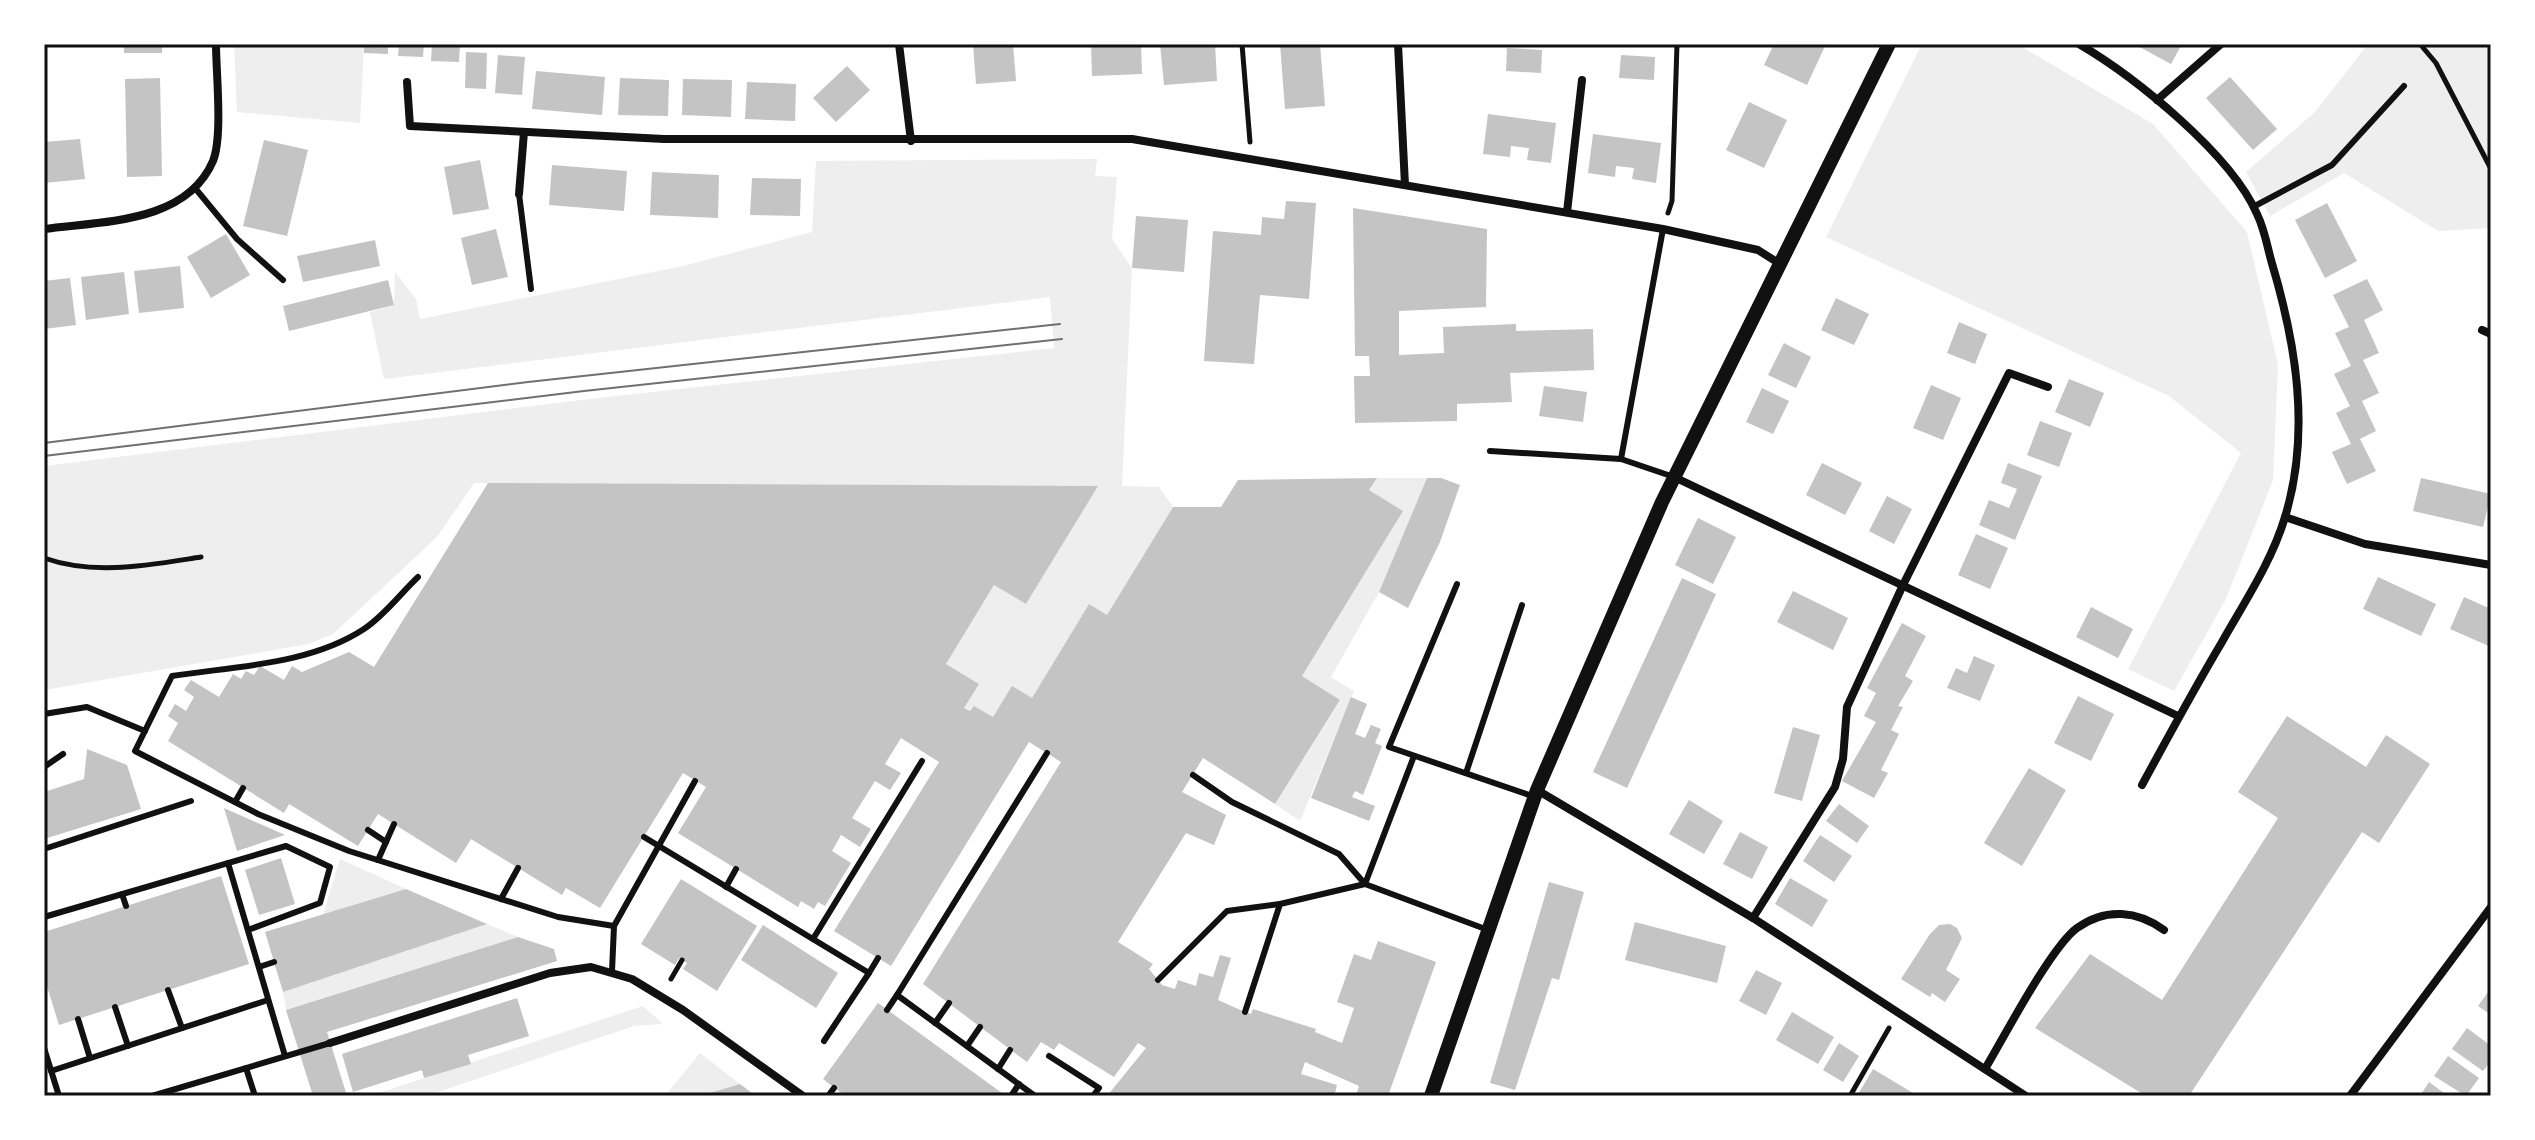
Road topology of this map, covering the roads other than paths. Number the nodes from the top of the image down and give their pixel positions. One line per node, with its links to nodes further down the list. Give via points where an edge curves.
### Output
1 (216, 44): 14 (street, via 214,160)
2 (899, 44): 12 (street)
3 (1398, 44): 13 (street)
4 (1889, 44): 20 (street)
5 (2079, 44): 10 (street)
6 (2221, 44): 10 (street)
7 (1582, 80): 17 (street)
8 (407, 82): 11 (street, via 410,126)
9 (2404, 86): 16 (lane, via 2332,165)
10 (2157, 100): 16 (street, via 2229,170)
11 (524, 132): 12 (street); 15 (street)
12 (911, 141): 13 (street, via 1132,139)
13 (1405, 185): 17 (street)
14 (195, 188): 18 (street, via 160,212); 21 (lane, via 237,239)
15 (519, 194): 22 (lane)
16 (2253, 207): 27 (street, via 2285,304 2299,389 2299,436)
17 (1567, 212): 19 (street)
18 (44, 229)
19 (1663, 229): 20 (street, via 1758,250); 25 (lane)
20 (1780, 264): 26 (street)
21 (283, 280)
22 (531, 289)
23 (2048, 387): 31 (street, via 2009,373)
24 (1490, 451): 25 (lane)
25 (1621, 459): 26 (lane)
26 (1674, 477): 31 (street); 46 (street)
27 (2285, 517): 28 (street, via 2365,544); 34 (street, via 2254,587)
28 (2491, 565)
29 (418, 577): 35 (lane, via 367,627 339,644 304,655 172,676)
30 (1457, 584): 38 (lane, via 1389,747)
31 (1903, 585): 34 (street); 69 (street, via 1847,707 1835,787)
32 (1522, 605): 41 (lane)
33 (44, 714): 35 (lane, via 87,707)
34 (2178, 716): 44 (street)
35 (145, 731): 48 (lane, via 135,751)
36 (1047, 753): 82 (lane)
37 (63, 754): 40 (lane)
38 (1414, 756): 41 (lane); 61 (lane)
39 (922, 761): 74 (lane)
40 (44, 767)
41 (1466, 773): 46 (lane)
42 (1193, 775): 61 (lane, via 1232,802 1339,854)
43 (695, 781): 54 (lane)
44 (2142, 785)
45 (243, 788): 48 (lane)
46 (1536, 793): 69 (street); 72 (street)
47 (191, 801): 55 (lane)
48 (235, 802): 57 (lane)
49 (394, 824): 53 (lane)
50 (368, 830): 53 (lane)
51 (50, 837): 55 (lane)
52 (644, 837): 54 (lane)
53 (386, 842): 57 (lane)
54 (657, 845): 62 (lane); 70 (lane)
55 (53, 846): 56 (lane)
56 (44, 849)
57 (378, 860): 64 (lane)
58 (228, 863): 63 (lane); 71 (lane); 71 (lane, via 286,846 330,867 320,903)
59 (518, 868): 64 (lane)
60 (736, 869): 62 (lane)
61 (1365, 884): 65 (lane); 72 (lane)
62 (726, 887): 74 (lane)
63 (122, 894): 66 (lane); 68 (lane)
64 (501, 899): 70 (lane, via 558,917)
65 (1280, 904): 80 (lane, via 1227,911); 89 (lane)
66 (126, 906)
67 (2491, 907): 119 (street)
68 (44, 917)
69 (1753, 918): 105 (street)
70 (614, 926): 78 (lane)
71 (248, 930): 77 (lane)
72 (1488, 930): 117 (street)
73 (2164, 930): 105 (street, via 2129,912 2078,927 2060,946)
74 (813, 939): 79 (lane)
75 (878, 958): 79 (lane)
76 (274, 962): 77 (lane)
77 (259, 967): 84 (lane)
78 (612, 971): 87 (street, via 591,967 517,979); 112 (street, via 683,1010)
79 (869, 973): 94 (lane)
80 (1158, 980)
81 (168, 990): 93 (lane)
82 (897, 995): 88 (lane); 91 (lane)
83 (441, 997): 87 (lane)
84 (268, 1000): 93 (lane); 100 (lane)
85 (949, 1003): 91 (lane)
86 (115, 1007): 96 (lane)
87 (445, 1007): 95 (street)
88 (887, 1010)
89 (1245, 1012)
90 (78, 1019): 102 (lane)
91 (935, 1023): 97 (lane)
92 (980, 1027): 97 (lane)
93 (182, 1028): 96 (lane)
94 (824, 1041)
95 (330, 1043): 100 (lane)
96 (128, 1046): 102 (lane)
97 (967, 1046): 104 (lane)
98 (44, 1048): 106 (lane)
99 (1010, 1050): 104 (lane)
100 (285, 1056): 103 (lane)
101 (1049, 1056): 116 (lane, via 1099,1088)
102 (90, 1058): 106 (lane)
103 (246, 1068): 110 (lane); 111 (lane)
104 (998, 1069): 107 (lane)
105 (1985, 1069): 118 (street)
106 (51, 1071): 109 (lane)
107 (1019, 1084): 114 (lane); 115 (lane)
108 (834, 1088): 113 (lane)
109 (59, 1096)
110 (152, 1096)
111 (255, 1096)
112 (803, 1096)
113 (828, 1096)
114 (1011, 1096)
115 (1035, 1096)
116 (1093, 1096)
117 (1431, 1096)
118 (2026, 1096)
119 (2350, 1096)

